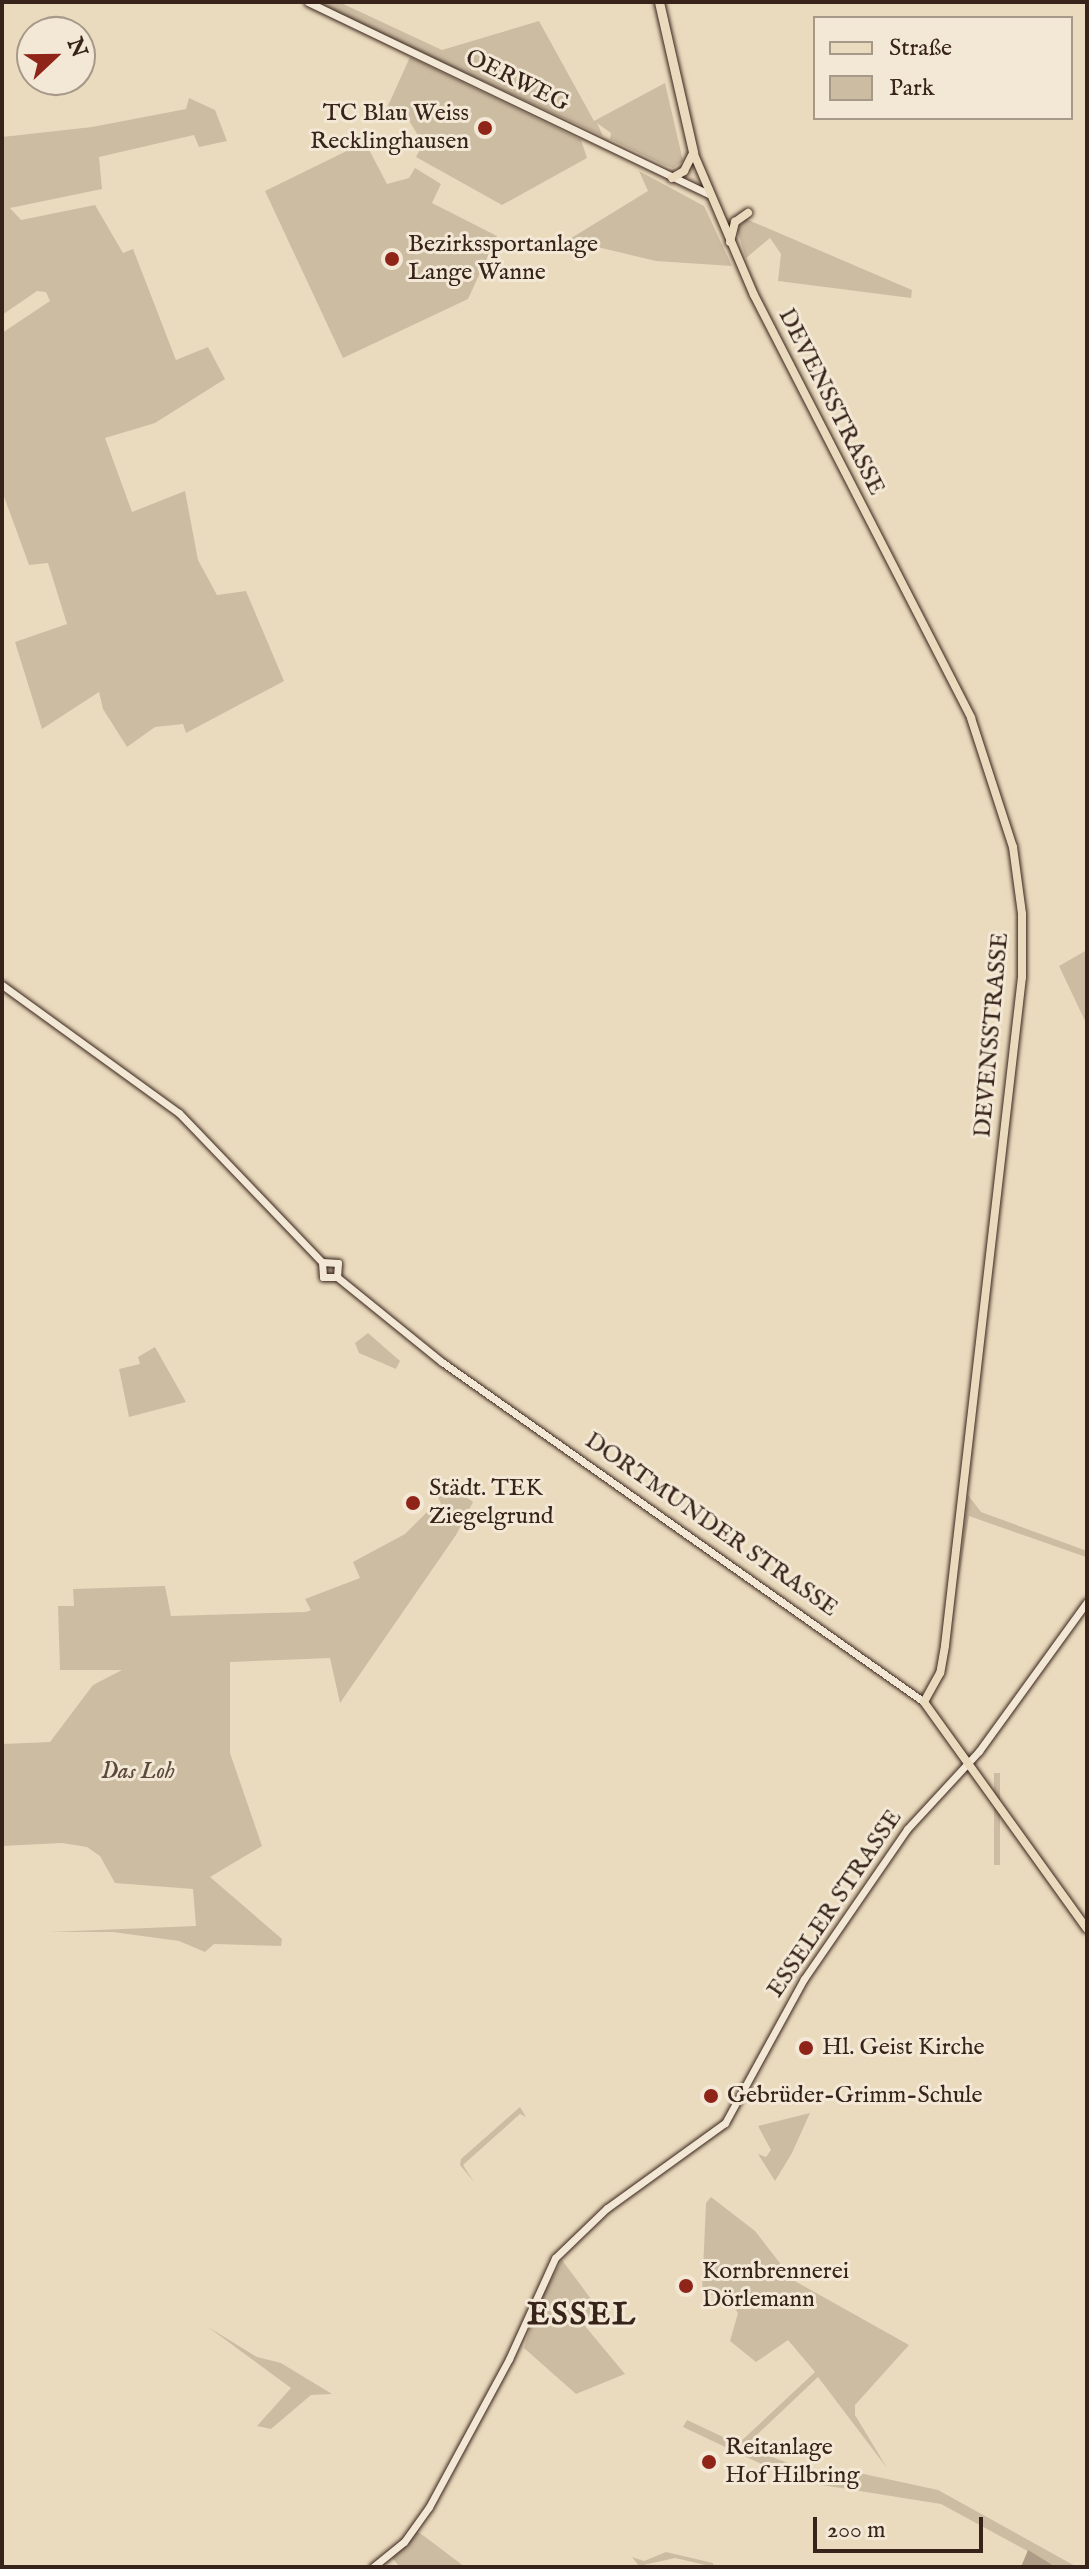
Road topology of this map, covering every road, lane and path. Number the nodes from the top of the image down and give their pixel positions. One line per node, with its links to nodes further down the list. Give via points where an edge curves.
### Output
1 (308, 2): 4 (main road, OERWEG)
2 (659, 2): 3 (highway)
3 (693, 152): 4 (main road, via 684,171); 5 (main road, DEVENSSTRASSE)
4 (672, 178): 5 (main road, OERWEG)
5 (709, 194): 7 (main road, DEVENSSTRASSE)
6 (748, 213): 7 (main road, via 735,222)
7 (730, 243): 12 (main road, DEVENSSTRASSE, via 971,718 1003,804 1017,873 1022,977 945,1646 940,1673)
8 (2, 985): 9 (main road, DORTMUNDER STRASSE, via 179,1113)
9 (322, 1262): 10 (main road, DORTMUNDER STRASSE, via 323,1277); 10 (main road, DORTMUNDER STRASSE, via 338,1263)
10 (337, 1277): 12 (main road, DORTMUNDER STRASSE, via 432,1355)
11 (1087, 1602): 13 (main road, ESSELER STRASSE)
12 (924, 1702): 13 (main road, DORTMUNDER STRASSE)
13 (971, 1761): 14 (main road, DORTMUNDER STRASSE); 15 (main road, ESSELER STRASSE, via 907,1829 804,1979 725,2123 597,2216 555,2258 505,2368 429,2507 404,2542)
14 (1087, 1929)
15 (373, 2567)

